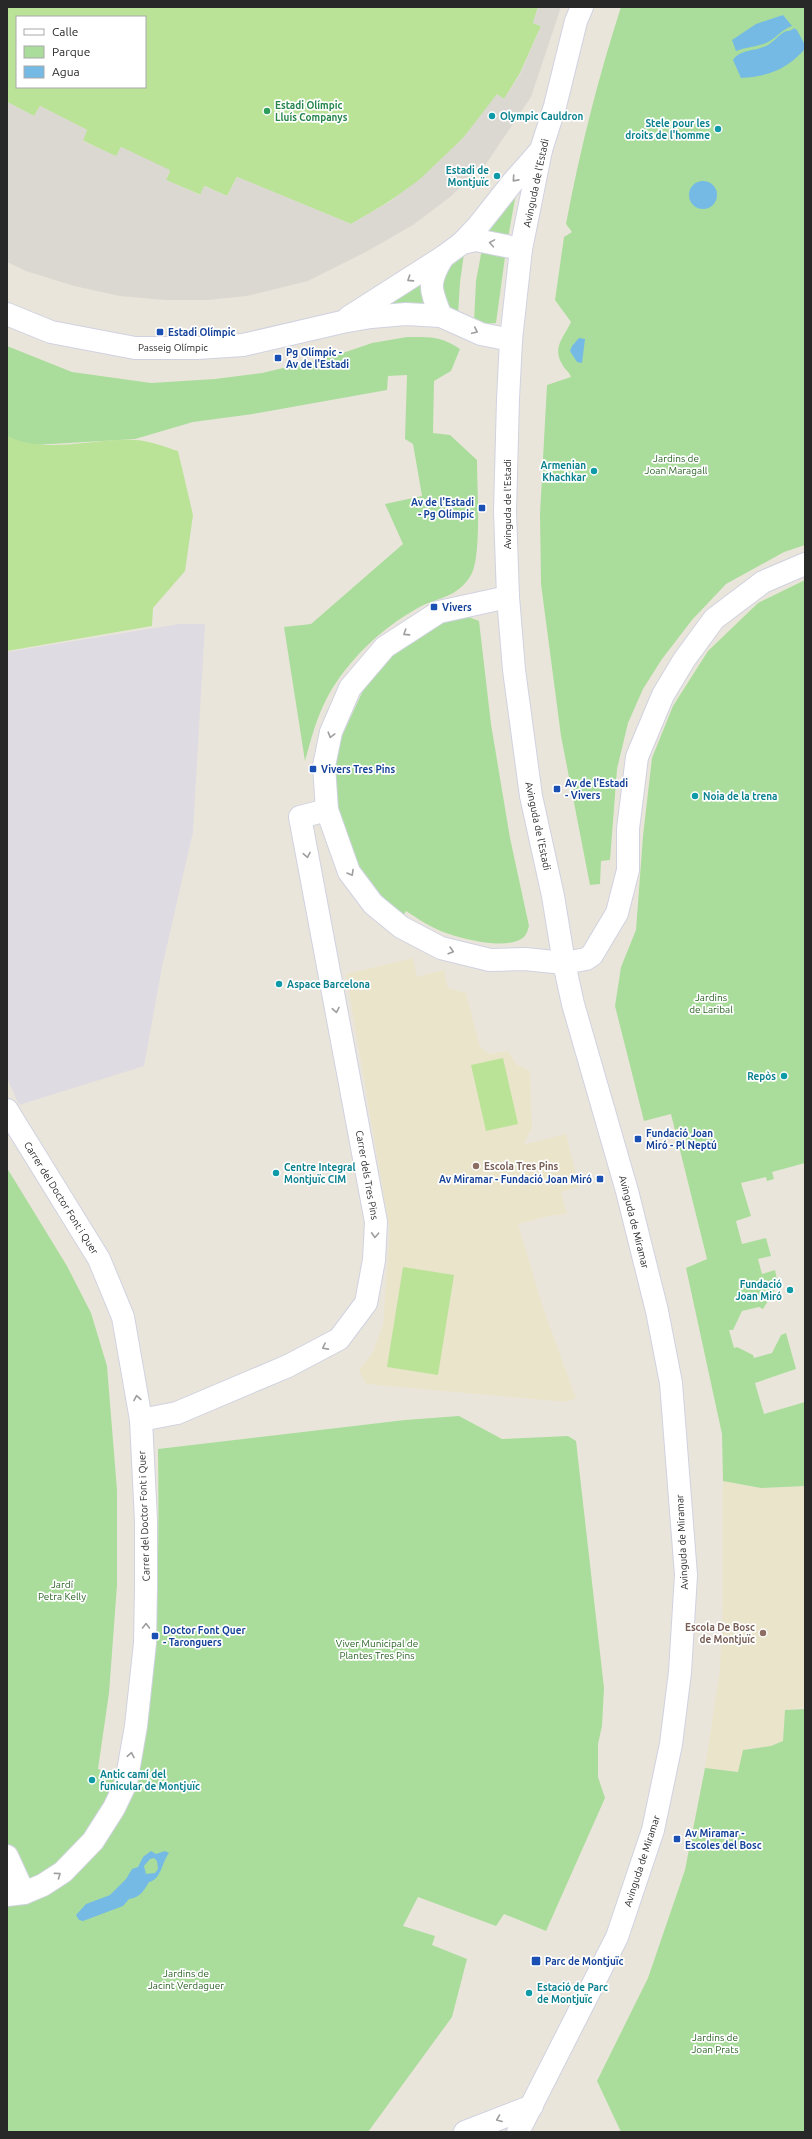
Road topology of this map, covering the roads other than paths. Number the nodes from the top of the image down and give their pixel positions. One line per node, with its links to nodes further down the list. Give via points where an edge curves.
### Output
1 (582, 7): 2 (street, Avinguda de l'Estadi)
2 (541, 150): 3 (street, one-way to 3); 4 (street, Avinguda de l'Estadi)
3 (462, 243): 4 (street, one-way to 3, via 476,240); 5 (street)
4 (522, 248): 9 (street, Avinguda de l'Estadi)
5 (443, 257): 7 (street, via 432,275 434,301); 8 (street, one-way to 8)
6 (7, 314): 8 (street, Passeig Olímpic, via 50,332 136,348 243,345)
7 (441, 316): 8 (street, Passeig Olímpic, via 406,314); 9 (street, one-way to 9, via 480,334)
8 (342, 322)
9 (511, 340): 11 (street, Avinguda de l'Estadi, via 505,511)
10 (805, 564): 13 (street, via 763,582 714,619 684,660 663,695 637,757 628,829 628,870 617,913 592,955 586,959)
11 (508, 597): 12 (street, one-way to 12, via 439,612 385,647 350,688 330,732 324,766); 13 (street, Avinguda de l'Estadi, via 514,670 531,796 553,896)
12 (327, 810): 13 (street, one-way to 13, via 350,872 373,904 401,927 441,948 490,960 525,959); 16 (street, Carrer dels Tres Pins, one-way to 16, via 300,817 376,1222 374,1260 366,1304 339,1339 294,1363 177,1413)
13 (564, 963): 14 (street, Avinguda de l'Estadi)
14 (573, 1004): 19 (street, Avinguda de Miramar, via 627,1191 657,1311 671,1383 686,1575 680,1672 671,1744 653,1830 617,1937)
15 (7, 1110): 16 (street, Carrer del Doctor Font i Quer, one-way to 15, via 123,1317 99,1259)
16 (141, 1420): 18 (street, Carrer del Doctor Font i Quer, one-way to 16, via 43,1885 63,1872 92,1841 114,1808 126,1783 136,1726 145,1643 146,1521)
17 (7, 1856): 18 (street)
18 (15, 1894)
19 (532, 2106): 20 (street, one-way to 20); 21 (street, Avinguda de Miramar)
20 (465, 2132)
21 (518, 2132)

